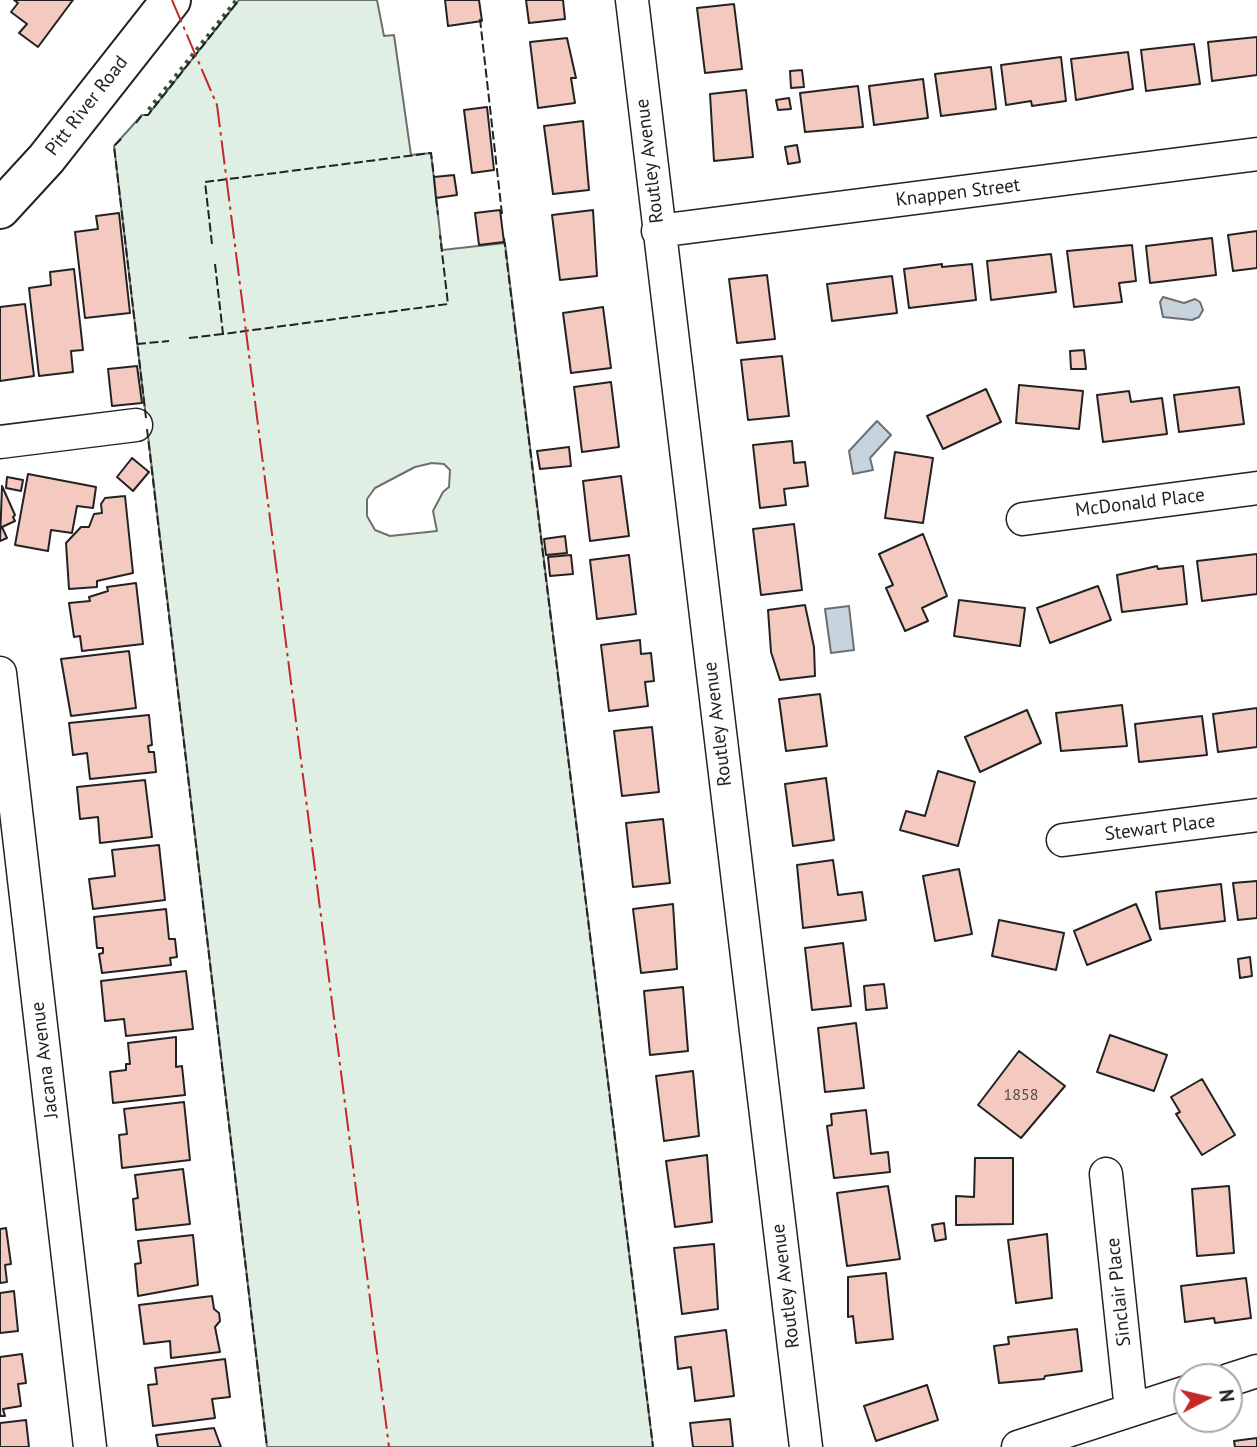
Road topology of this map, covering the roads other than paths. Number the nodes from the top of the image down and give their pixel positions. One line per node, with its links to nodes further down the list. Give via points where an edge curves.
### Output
1 (171, 0): 4 (main road, Pitt River Road, via 46,159)
2 (632, 0): 5 (street, Routley Avenue)
3 (1257, 154): 5 (street, Knappen Street)
4 (0, 209)
5 (658, 231): 18 (street, Routley Avenue)
6 (136, 425): 7 (street)
7 (0, 442)
8 (1257, 488): 9 (street, McDonald Place)
9 (1023, 519)
10 (0, 673): 11 (street, Jacana Avenue)
11 (3, 727): 17 (street, Jacana Avenue)
12 (1257, 815): 13 (street, Stewart Place)
13 (1063, 840)
14 (1106, 1174): 16 (street, Sinclair Place)
15 (1173, 1396): 16 (street)
16 (1131, 1410): 19 (street)
17 (90, 1447)
18 (806, 1447)
19 (1018, 1447)

